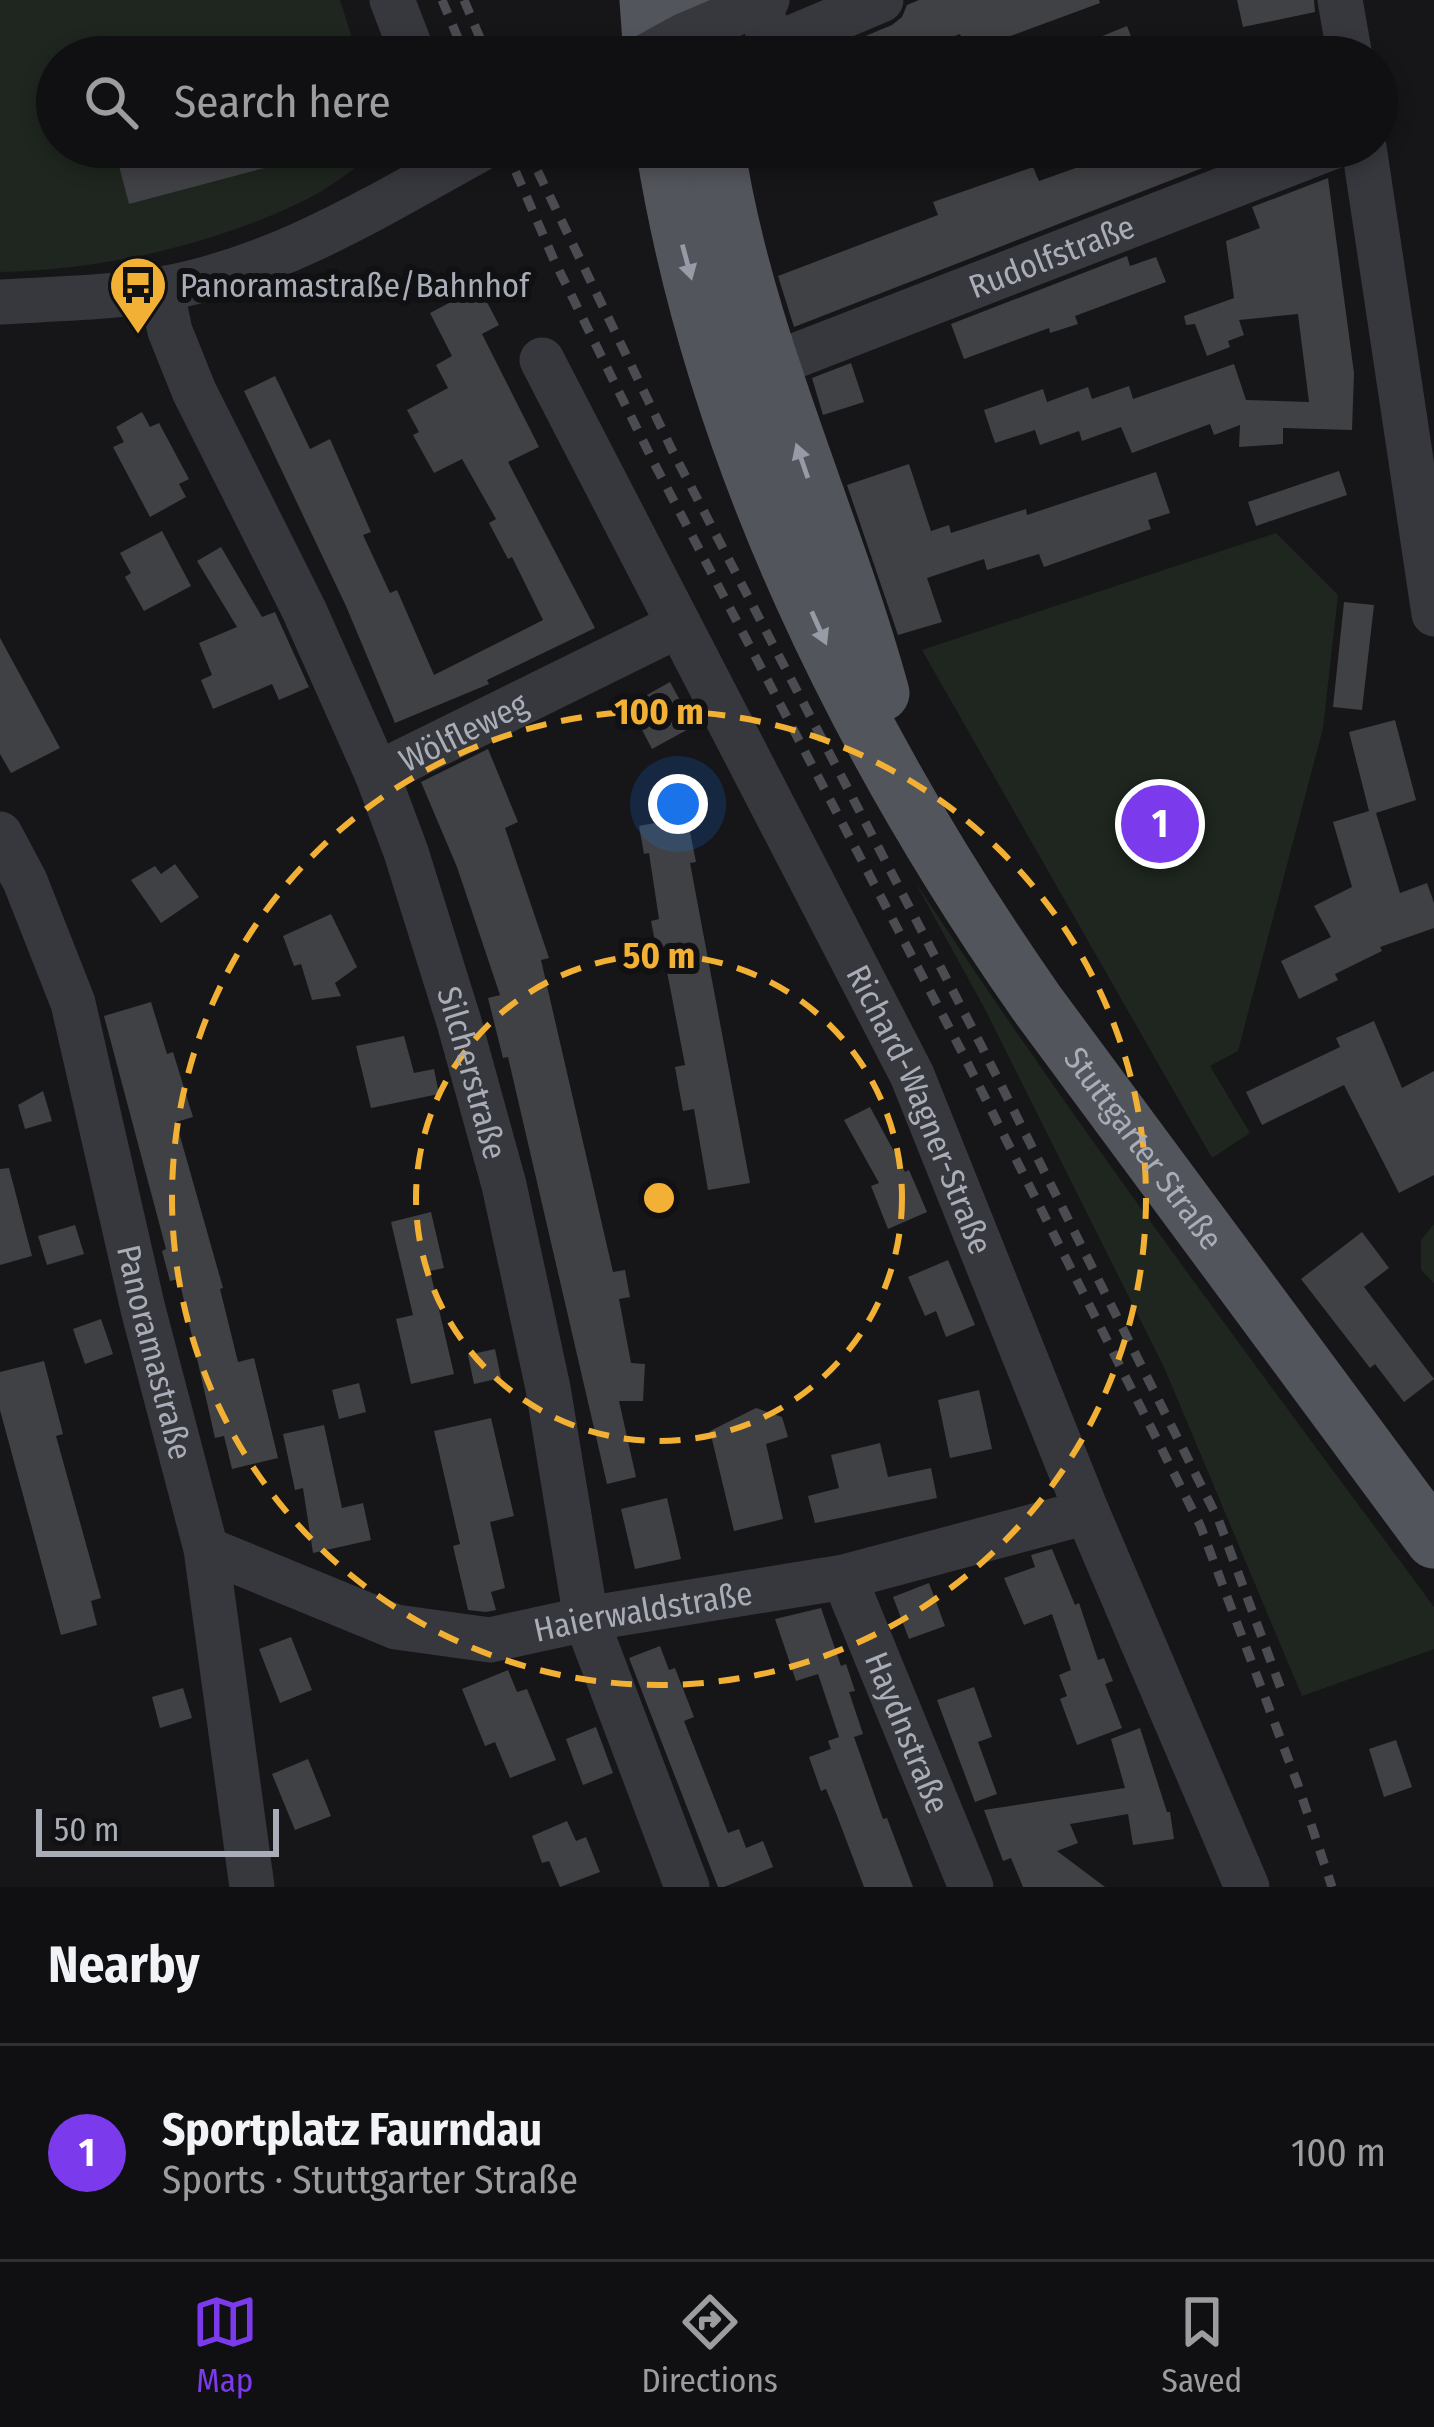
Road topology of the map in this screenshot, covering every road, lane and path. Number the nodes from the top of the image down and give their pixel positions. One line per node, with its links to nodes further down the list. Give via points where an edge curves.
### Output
1 (392, 0): 7 (street)
2 (648, 0): 8 (main road)
3 (701, 0): 10 (main road)
4 (762, 0): 9 (street, bridge); 11 (street)
5 (881, 0): 12 (street)
6 (1340, 0): 13 (street)
7 (406, 36)
8 (649, 36)
9 (683, 36)
10 (704, 36)
11 (770, 36)
12 (796, 36)
13 (1346, 36)
14 (436, 168): 20 (street, via 341,227 224,274)
15 (667, 168): 26 (main road, Stuttgarter Straße, one-way to 26, via 710,347 772,524)
16 (719, 168): 21 (main road, Stuttgarter Straße, via 726,212)
17 (1278, 168): 21 (street, Rudolfstraße)
18 (1367, 168): 23 (street)
19 (0, 302): 20 (street)
20 (172, 330): 25 (street, Silcherstraße)
21 (786, 359): 26 (main road, Stuttgarter Straße, one-way to 21)
22 (542, 360): 24 (street, Richard-Wagner-Straße)
23 (1434, 614)
24 (677, 626): 25 (street, Wölfleweg); 28 (street, Richard-Wagner-Straße, via 912,1075)
25 (377, 774): 32 (street, Silcherstraße, via 504,1185)
26 (914, 813): 29 (main road, Stuttgarter Straße, via 1038,1005)
27 (0, 834): 30 (street, Panoramastraße, via 74,1003)
28 (1088, 1512): 31 (street, Haierwaldstraße); 36 (street, Richard-Wagner-Straße)
29 (1434, 1540)
30 (206, 1550): 32 (street, Haierwaldstraße, via 396,1627 490,1640); 33 (street, Panoramastraße)
31 (844, 1577): 32 (street, Haierwaldstraße); 35 (street, Haydnstraße)
32 (586, 1619): 34 (street, Silcherstraße)
33 (250, 1885)
34 (687, 1887)
35 (971, 1887)
36 (1247, 1887)

